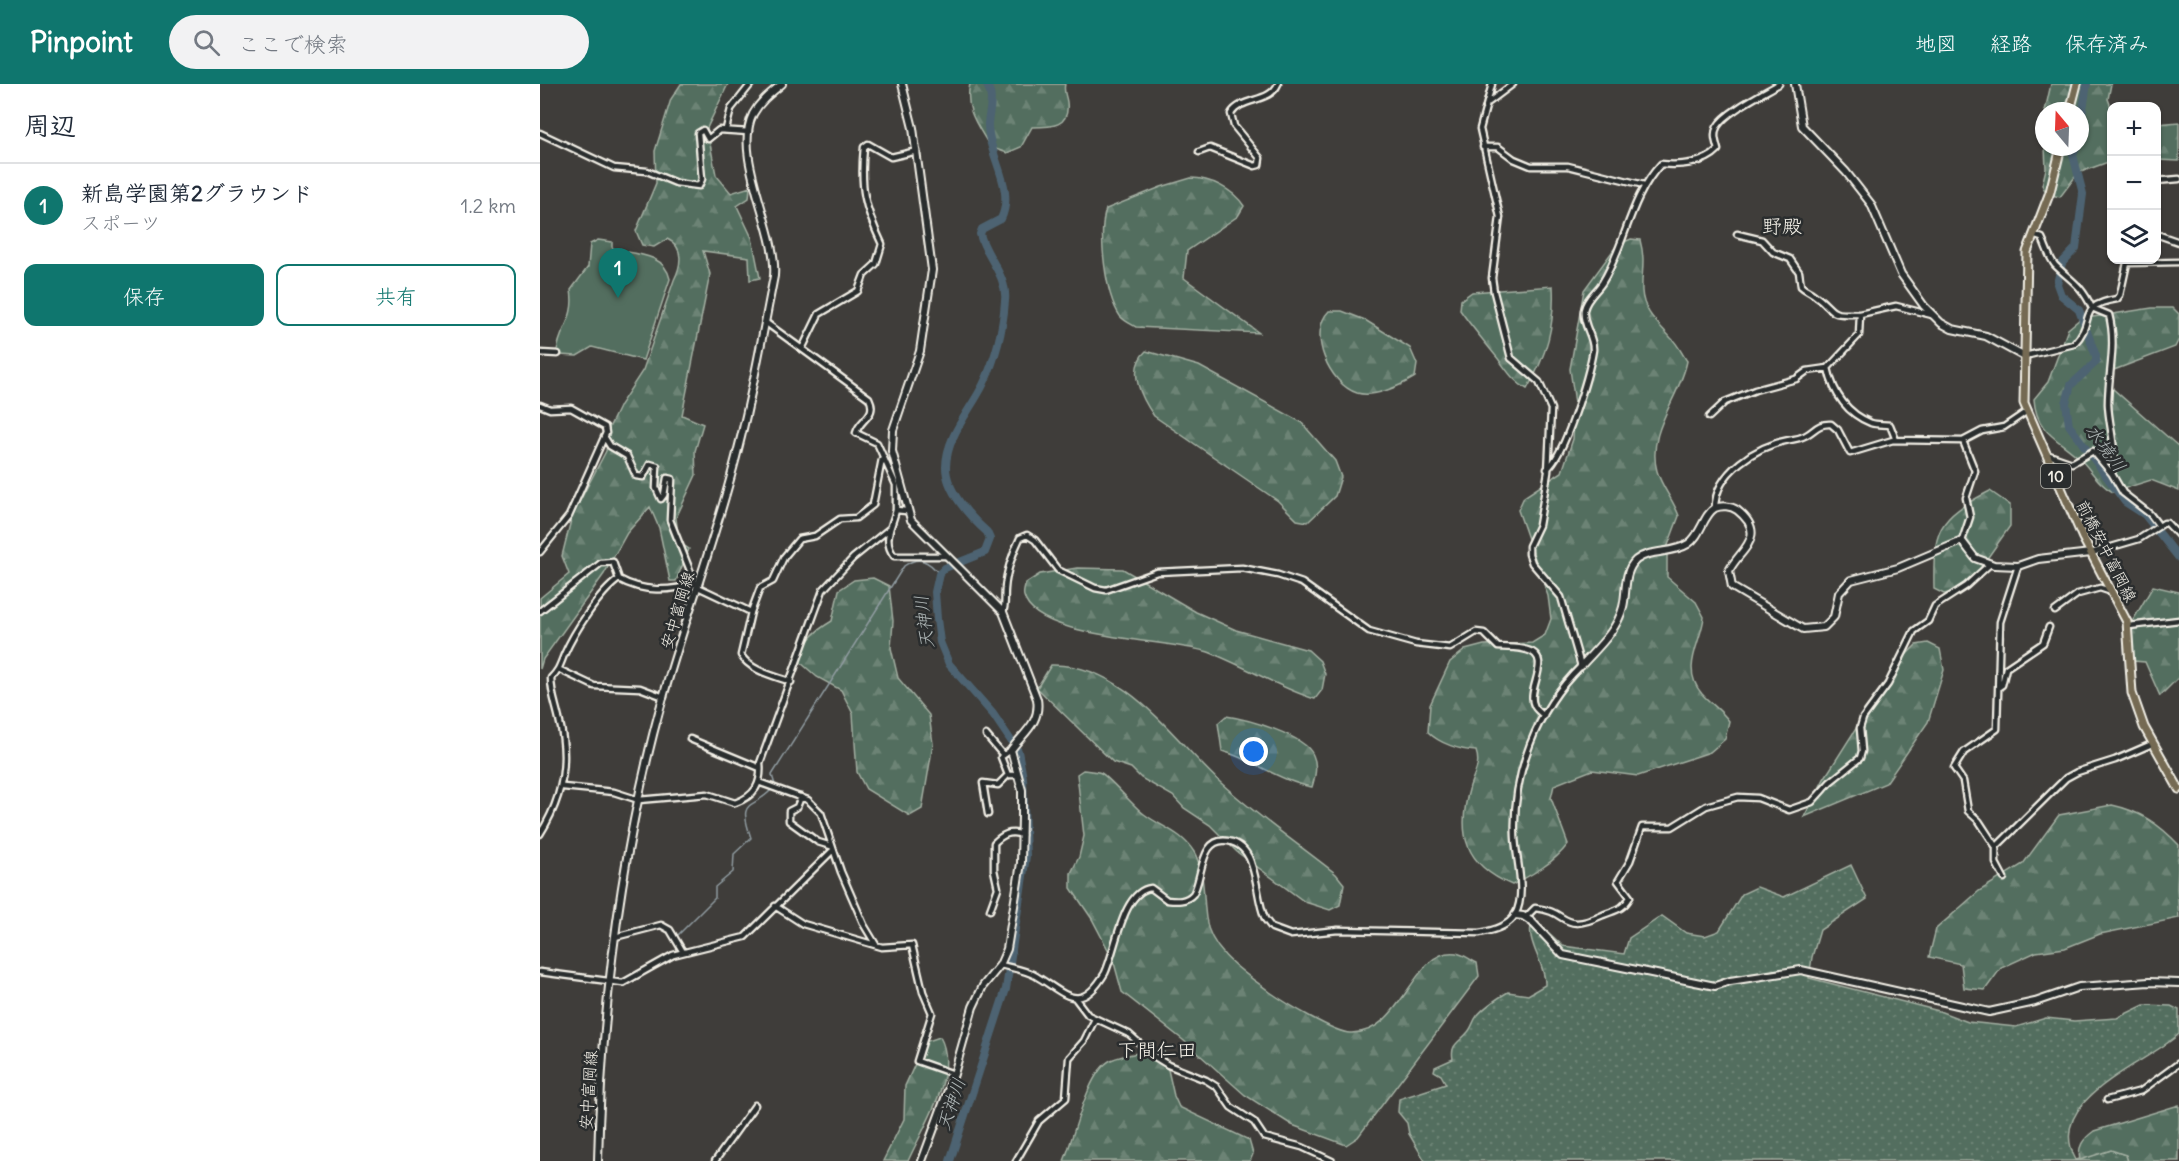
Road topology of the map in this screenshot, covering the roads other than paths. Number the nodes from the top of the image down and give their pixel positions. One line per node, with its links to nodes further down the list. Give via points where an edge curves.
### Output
1 (751, 84): 12 (street, via 731,109)
2 (782, 84): 13 (street, 安中富岡線, via 756,109)
3 (902, 84): 16 (street)
4 (1278, 84): 17 (street, via 1267,96 1236,107 1231,114 1234,126 1260,158 1259,165 1210,148)
5 (1492, 84): 10 (street)
6 (1513, 84): 10 (street)
7 (1779, 84): 21 (street, via 1725,118 1714,137 1718,150 1713,155 1683,165 1661,164)
8 (1795, 84): 29 (street, via 1802,126 1871,204 1901,274)
9 (2077, 84): 11 (main road)
10 (1489, 102): 15 (street, via 1480,129)
11 (2072, 102)
12 (726, 129): 13 (street); 14 (street, via 708,139 703,130 698,133 702,179 699,186 676,183 646,171 614,168)
13 (749, 132): 30 (street, 安中富岡線, via 755,191 774,257)
14 (540, 133)
15 (1483, 147): 21 (street, via 1498,147 1531,166 1568,166); 44 (street, via 1500,217 1492,278 1494,292 1511,358 1539,382 1551,409)
16 (917, 152): 31 (street, via 891,157 868,144 864,147 862,185 869,217 882,244 876,264 864,275 858,291 819,314); 48 (street, via 932,270 918,358 891,439)
17 (1198, 152)
18 (2059, 156): 23 (main road, 前橋安中富岡線 / 10)
19 (2179, 179): 20 (street)
20 (2161, 181)
21 (1644, 185): 44 (street, via 1602,283 1586,305 1584,323 1593,349 1564,446 1556,462)
22 (1737, 234): 28 (street, via 1762,240 1773,252 1790,260 1799,272 1801,286 1829,311)
23 (2033, 235): 27 (street, via 2042,238 2054,264 2086,292); 34 (main road, 前橋安中富岡線 / 10, via 2025,269)
24 (2161, 235): 25 (street)
25 (2179, 242)
26 (2179, 262): 27 (street, via 2127,264 2117,299)
27 (2092, 308): 34 (street, via 2074,344); 45 (street, via 2109,315 2111,323 2108,408 2115,442)
28 (1860, 314): 29 (street, via 1896,306); 35 (street, via 1858,335)
29 (1932, 315): 34 (street, via 1952,329 1986,336)
30 (765, 322): 31 (street); 59 (street, 安中富岡線, via 732,474)
31 (802, 350): 43 (street, via 868,399 873,408 856,433 877,443)
32 (540, 353): 33 (street)
33 (558, 354)
34 (2023, 356): 37 (main road, 前橋安中富岡線 / 10)
35 (1828, 368): 38 (street, via 1807,371 1796,379 1725,402); 40 (street, via 1835,393 1855,414 1873,423 1890,425)
36 (540, 405): 39 (street, via 579,412 605,427)
37 (2026, 412): 41 (street, via 1996,430 1982,431); 42 (main road, 前橋安中富岡線 / 10)
38 (1709, 417)
39 (605, 438): 53 (street, via 569,516); 59 (street, via 610,446 627,456 636,476 643,477 650,464 657,466 656,488 661,499 666,478 672,479 670,520)
40 (1896, 440): 41 (street); 46 (street, via 1850,453 1831,424 1817,426 1804,437 1780,442 1731,470)
41 (1963, 441): 52 (street, via 1975,471 1966,498 1970,517)
42 (2046, 454): 45 (street, via 2072,463 2093,451); 54 (main road, 前橋安中富岡線 / 10)
43 (883, 456): 47 (street, via 896,485); 63 (street, via 873,505 856,518 840,519 815,536 799,539 784,557 773,581 760,588)
44 (1547, 469): 68 (street, via 1539,525 1529,554 1561,597)
45 (2112, 474): 49 (street, via 2123,493)
46 (1715, 508): 52 (street, via 1734,508 1751,534 1748,548 1729,571 1732,587 1803,629 1824,627 1834,617 1839,593 1851,580 1898,568); 68 (street, via 1688,544 1636,560 1627,575 1617,624)
47 (896, 510): 48 (street); 50 (street)
48 (906, 511): 55 (street, via 915,526)
49 (2159, 525): 51 (street, via 2167,523); 54 (street, via 2139,539)
50 (889, 529): 55 (street, via 888,543 894,556); 70 (street, via 853,558 823,590)
51 (2179, 536)
52 (1962, 542): 56 (street, via 1975,558)
53 (540, 552)
54 (2091, 554): 57 (street, via 2038,559); 60 (main road, 前橋安中富岡線 / 10)
55 (947, 558): 64 (street)
56 (1990, 564): 57 (street); 96 (street, via 1935,606 1928,621 1914,631 1888,684 1863,718 1860,758 1812,802 1789,810 1758,798 1738,797 1706,806 1672,827 1642,826 1618,882 1630,897 1624,907 1583,924 1535,908)
57 (2018, 566): 71 (street, via 2000,622)
58 (619, 579): 59 (street, via 634,587); 61 (street, via 613,562 601,563); 69 (street, via 605,589 564,654)
59 (697, 585): 63 (street); 72 (street, 安中富岡線)
60 (2112, 592): 62 (street, via 2100,588 2078,594); 66 (main road, 前橋安中富岡線 / 10)
61 (540, 611)
62 (2055, 611)
63 (751, 612): 70 (street, via 741,655 757,669)
64 (1003, 612): 73 (street, via 1016,547 1020,538 1027,535 1058,570 1106,590 1157,572 1258,570 1302,583 1369,631 1416,644 1450,648 1476,632 1484,633 1498,647 1528,650 1539,664 1532,697 1534,706); 77 (street, via 1038,707 1035,721)
65 (2179, 620): 66 (street)
66 (2129, 626): 76 (main road, 前橋安中富岡線 / 10, via 2132,693)
67 (2049, 627): 71 (street, via 2043,643 2006,668)
68 (1581, 666): 73 (street, via 1562,685)
69 (560, 670): 72 (street, via 594,686 640,688); 83 (street, via 551,678 551,687 563,743)
70 (791, 682): 79 (street)
71 (1999, 687): 90 (street, via 1997,729 1964,752 1954,768 1964,781 1968,811)
72 (664, 697): 86 (street, 安中富岡線)
73 (1544, 716): 95 (street, via 1527,751 1516,799 1520,893)
74 (986, 735): 78 (street)
75 (690, 740): 79 (street)
76 (2152, 744): 84 (main road, 前橋安中富岡線 / 10); 90 (street, via 2066,778)
77 (1013, 747): 78 (street); 81 (street)
78 (1003, 755): 80 (street)
79 (760, 768): 82 (street)
80 (1008, 775): 81 (street); 87 (street, via 998,785 982,785)
81 (1018, 775): 89 (street, via 1023,802)
82 (760, 783): 85 (street); 86 (street, via 754,793 735,803 707,794)
83 (562, 788): 86 (street, via 614,792); 88 (street)
84 (2179, 789)
85 (801, 797): 91 (street, via 821,813); 91 (street, via 797,807 789,812 789,821)
86 (639, 800): 97 (street, 安中富岡線)
87 (988, 814)
88 (540, 834)
89 (1022, 835): 94 (street, via 1003,834 994,843 998,888); 100 (street, via 1021,863)
90 (1996, 847): 92 (street, via 1996,863)
91 (831, 848): 93 (street); 98 (street)
92 (2004, 878)
93 (775, 906): 98 (street, via 803,924); 99 (street, via 745,937)
94 (990, 910)
95 (1515, 915): 96 (street); 104 (street, via 1501,927 1479,933 1282,933 1265,919 1248,855 1235,843 1224,842 1205,855 1193,893 1187,899 1167,900 1151,888 1137,893 1127,909 1100,982 1092,991)
96 (1526, 917): 103 (street, via 1563,955 1715,986 1801,970 1989,1012 2079,987)
97 (614, 937): 99 (street, via 661,925 670,930); 102 (street, 安中富岡線)
98 (876, 945): 107 (street, via 912,945 932,1013 917,1062)
99 (683, 952): 102 (street, via 630,981)
100 (1003, 966): 104 (street, via 1034,975 1064,996); 107 (street, via 983,986 973,1007)
101 (540, 972): 102 (street)
102 (610, 983): 110 (street, 安中富岡線)
103 (2179, 983)
104 (1075, 998): 105 (street)
105 (1095, 1018): 113 (street, via 1084,1041 1069,1058 1066,1098 1039,1121); 114 (street, via 1129,1034 1168,1065 1217,1087 1231,1107 1254,1122 1264,1137 1302,1147)
106 (2179, 1063): 108 (street, via 2141,1091)
107 (954, 1074): 112 (street)
108 (2107, 1100)
109 (755, 1105): 111 (street)
110 (598, 1161)
111 (715, 1161)
112 (922, 1161)
113 (1016, 1161)
114 (1332, 1161)

